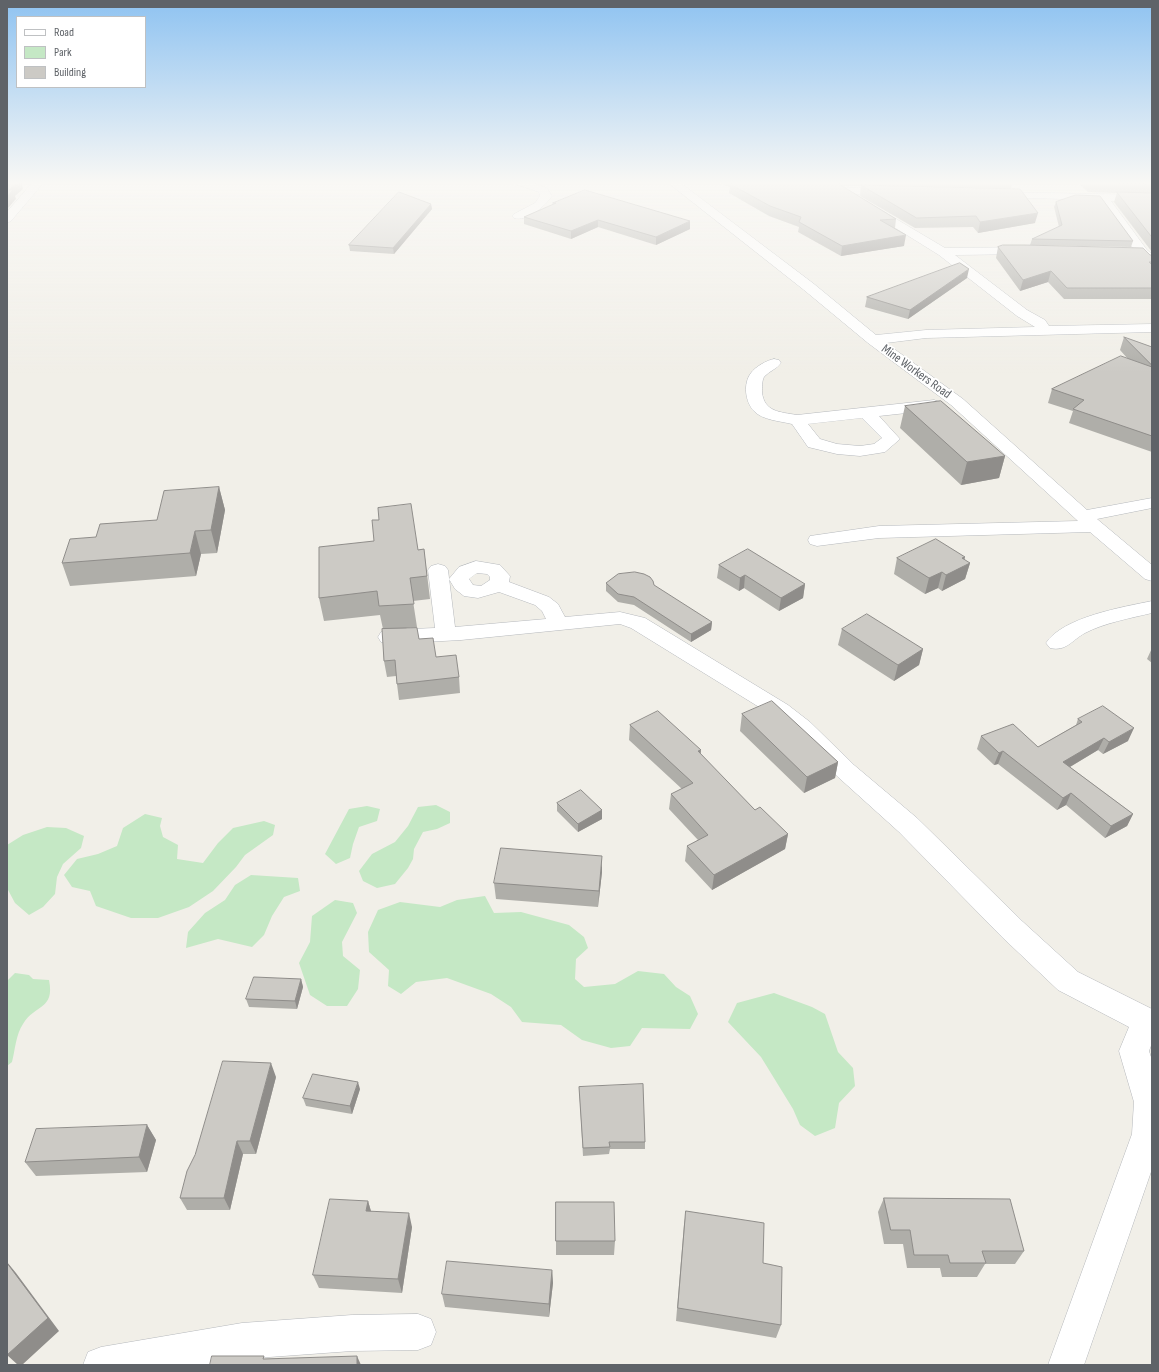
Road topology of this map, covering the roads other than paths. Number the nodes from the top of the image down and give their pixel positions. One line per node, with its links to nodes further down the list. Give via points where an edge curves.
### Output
1 (755, 245): 10 (street, Mine Workers Road)
2 (932, 245): 5 (street)
3 (1138, 245): 7 (street)
4 (1036, 251): 5 (street)
5 (943, 252): 9 (street, via 1022,313 1040,322)
6 (1128, 253): 7 (street)
7 (1147, 257)
8 (1152, 328): 9 (street)
9 (1044, 331): 10 (street, via 926,334)
10 (873, 340): 12 (street, Mine Workers Road)
11 (774, 363): 14 (street, via 757,375 755,399 760,409 772,415)
12 (957, 402): 13 (street); 16 (street, Mine Workers Road)
13 (866, 412): 14 (street); 14 (street, via 892,439 879,448 860,451 814,443)
14 (797, 420)
15 (1152, 503): 16 (street)
16 (1088, 521): 17 (street, via 879,532); 18 (street, Mine Workers Road)
17 (817, 540)
18 (1152, 575)
19 (1152, 607): 23 (street, via 1116,615 1078,628)
20 (558, 624): 21 (street); 21 (street, via 551,608 542,601 498,585 498,572 485,567 445,576); 24 (street, via 620,618 638,623 780,710 908,825 1012,929 1068,980)
21 (446, 634): 22 (street)
22 (387, 637)
23 (1057, 643)
24 (1149, 1021): 27 (street, via 1134,1050 1150,1102 1148,1134)
25 (418, 1332): 26 (street, via 352,1333 242,1341)
26 (101, 1365)
27 (1066, 1365)

